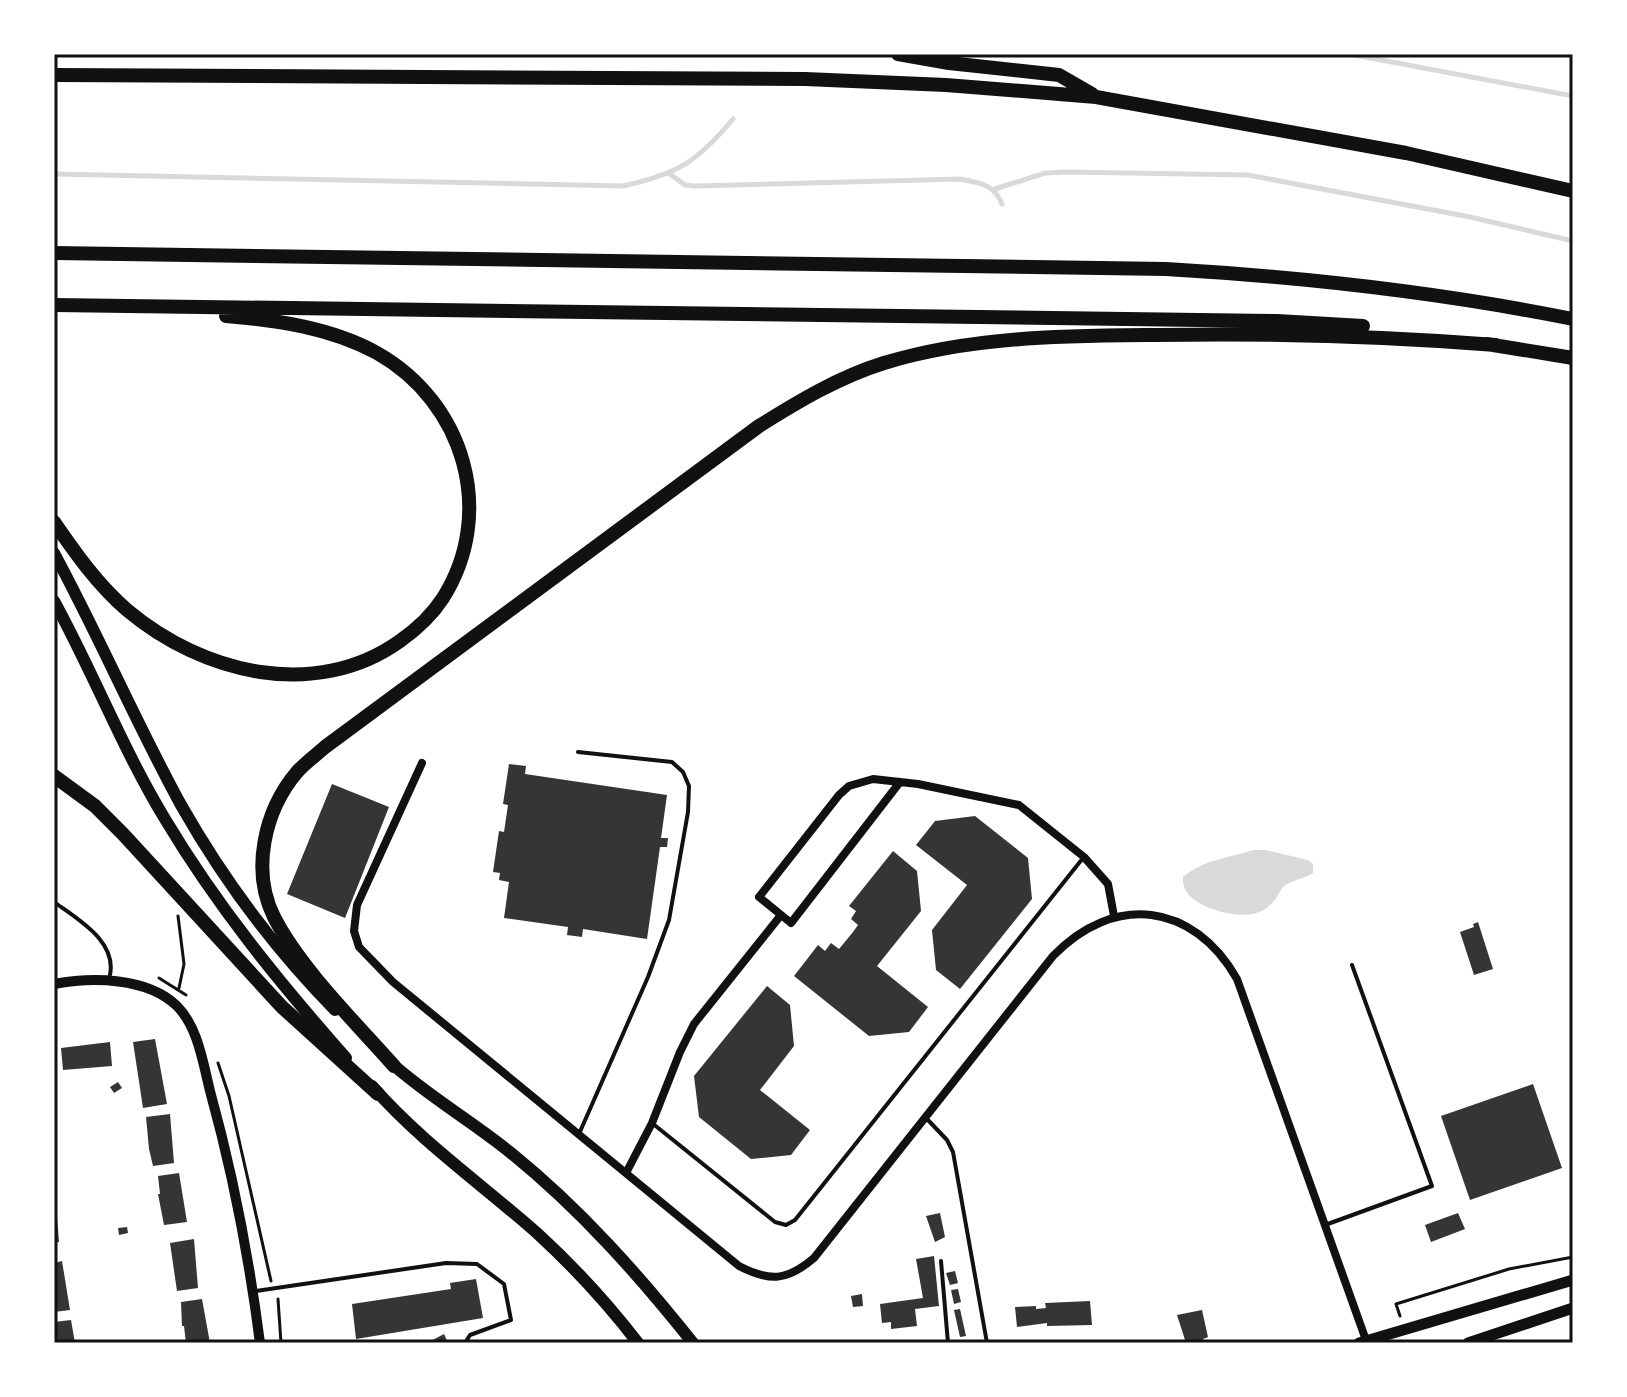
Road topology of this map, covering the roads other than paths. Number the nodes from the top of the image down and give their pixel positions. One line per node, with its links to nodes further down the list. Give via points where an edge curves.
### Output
1 (898, 54): 3 (highway, via 1059,75)
2 (54, 75): 3 (highway, via 805,79)
3 (1096, 97): 4 (highway, via 1406,153)
4 (1573, 191)
5 (54, 253): 8 (highway, via 1166,269 1387,287)
6 (54, 305): 7 (highway)
7 (86, 306): 9 (highway, via 1277,321 1382,327); 11 (highway, via 259,319 307,327 377,353 412,377 441,410 460,447 469,485 469,526 443,598 418,628 353,667 315,675 275,675 230,666 150,627 112,597)
8 (1573, 319)
9 (1496, 345): 10 (highway); 25 (highway, via 1276,333 976,341 857,373 759,426 325,747 297,772 281,797 262,858 274,916 333,998)
10 (1573, 358)
11 (54, 522)
12 (54, 553): 25 (main road, via 181,805 223,872 309,984)
13 (54, 601): 26 (main road, via 163,816 206,886 249,945)
14 (578, 752): 29 (lane, via 672,762 689,786 664,938)
15 (422, 763): 29 (street, via 357,905 354,931 359,947 393,982)
16 (54, 776): 26 (highway, via 95,806 282,1007)
17 (900, 782): 18 (street, via 1019,805); 20 (street, via 791,923); 20 (street, via 862,781 839,795 759,897)
18 (1084, 857): 21 (street, via 1108,884); 28 (lane, via 795,1220 786,1225 775,1222)
19 (54, 902): 23 (lane, via 103,942 112,967)
20 (781, 915): 28 (street, via 694,1024)
21 (1114, 916): 27 (street, via 1082,930 1053,956); 31 (street, via 1165,918 1207,939 1225,958)
22 (1352, 965): 31 (lane, via 1432,1186)
23 (108, 981): 24 (street); 34 (street, via 167,998 192,1029 237,1200)
24 (54, 984)
25 (394, 1066): 40 (main road, via 512,1153 565,1201 614,1248)
26 (378, 1094): 39 (main road, via 540,1235)
27 (925, 1118): 30 (street, via 814,1258 790,1275 756,1275 739,1266); 42 (lane, via 953,1152)
28 (652, 1123): 30 (street)
29 (579, 1134): 30 (street)
30 (626, 1173)
31 (1325, 1225): 36 (street)
32 (941, 1261): 41 (lane)
33 (1573, 1280): 36 (main road)
34 (253, 1292): 37 (street); 38 (lane, via 446,1263 477,1264 504,1284 511,1320 470,1335)
35 (1573, 1308): 43 (main road)
36 (1364, 1342)
37 (260, 1343)
38 (465, 1343)
39 (638, 1343)
40 (693, 1343)
41 (948, 1343)
42 (987, 1343)
43 (1468, 1343)

